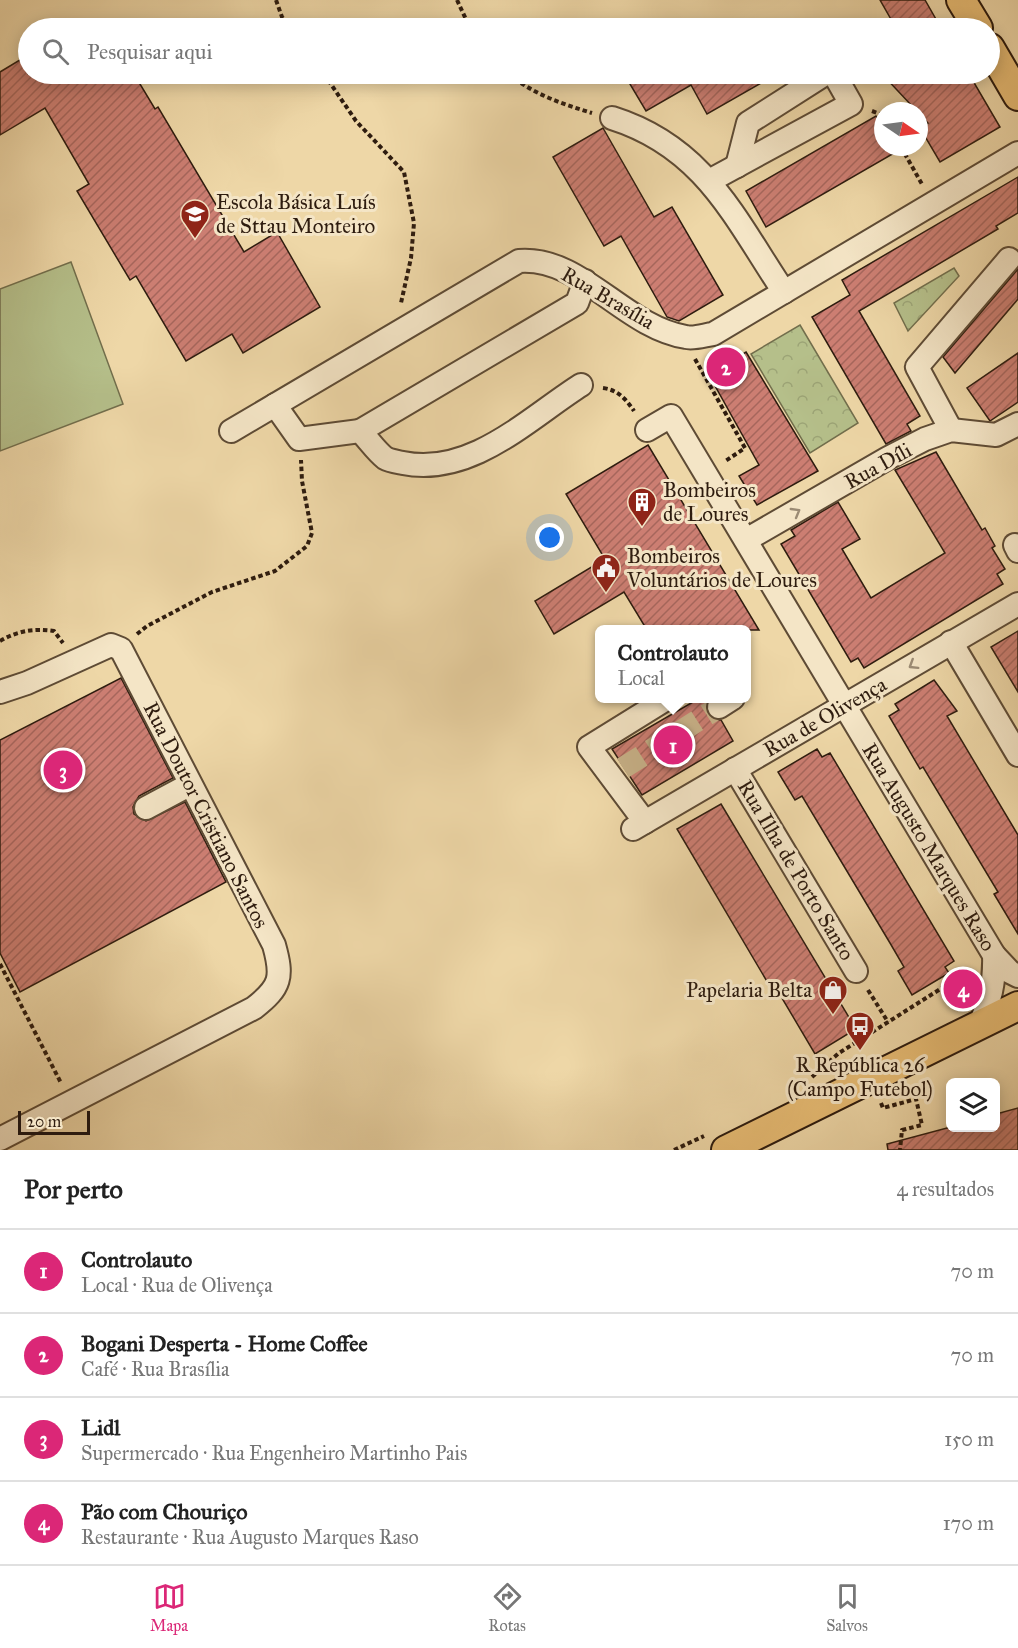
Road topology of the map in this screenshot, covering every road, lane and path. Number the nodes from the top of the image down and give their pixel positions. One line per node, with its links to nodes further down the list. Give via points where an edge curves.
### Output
1 (276, 0): 4 (path)
2 (457, 0): 5 (path)
3 (962, 0): 6 (main road)
4 (283, 18)
5 (465, 18)
6 (972, 18)
7 (1000, 65): 12 (main road)
8 (331, 84): 22 (path, via 356,122 404,172 414,223 411,258)
9 (522, 84): 13 (path, via 562,104)
10 (809, 84): 16 (street, via 748,123)
11 (840, 84): 16 (street, via 851,104)
12 (1018, 96)
13 (612, 118): 17 (street, via 642,127 673,147)
14 (1018, 153): 18 (street, Rua Brasília)
15 (906, 156): 18 (path)
16 (737, 166): 17 (street)
17 (711, 180): 21 (street)
18 (933, 204): 21 (street, Rua Brasília)
19 (1009, 259): 27 (street, via 918,367)
20 (585, 281): 21 (street, Rua Brasília, via 638,320 688,338 713,334); 22 (street, Rua Brasília, via 537,260 519,261); 29 (street, via 578,303)
21 (784, 292)
22 (394, 336): 25 (street, Rua Brasília)
23 (700, 368): 32 (path)
24 (582, 385): 26 (path, via 610,389 625,398); 29 (street, via 519,431 481,451 440,464 415,465 387,459)
25 (275, 405): 28 (street, Rua Brasília); 31 (street)
26 (647, 430): 33 (street, Rua Augusto Marques Raso, via 671,416)
27 (951, 430): 30 (street); 33 (street, Rua Díli, one-way to 27, via 888,458)
28 (231, 431)
29 (360, 431): 31 (street)
30 (1015, 434)
31 (299, 439): 37 (path, via 312,533 307,546 275,571 212,592 147,626)
32 (745, 448)
33 (746, 540): 43 (street, Rua Augusto Marques Raso)
34 (1018, 604): 36 (street, Rua de Olivença)
35 (0, 641): 38 (path, via 37,628 54,631)
36 (951, 642): 43 (street, Rua de Olivença, one-way to 43); 44 (street)
37 (121, 649): 38 (street, via 111,645); 46 (street, Rua Doutor Cristiano Santos)
38 (73, 663): 39 (street)
39 (27, 683): 40 (street); 41 (street)
40 (0, 692)
41 (0, 701)
42 (661, 703): 45 (street, Rua de Olivença, via 589,747 616,772 639,826)
43 (845, 706): 45 (street, Rua de Olivença); 48 (street, Rua Augusto Marques Raso)
44 (1018, 755)
45 (735, 769): 50 (street, Rua Ilha de Porto Santo)
46 (189, 785): 47 (street); 57 (street, Rua Doutor Cristiano Santos, via 274,945 281,969 277,985 254,1008)
47 (146, 808)
48 (994, 955): 51 (street); 53 (path); 54 (street, Rua Augusto Marques Raso, via 990,1000)
49 (0, 964): 57 (path)
50 (856, 971): 53 (path)
51 (1018, 976)
52 (1018, 1006): 54 (main road)
53 (888, 1022): 56 (path, via 839,1053)
54 (979, 1026): 55 (main road)
55 (872, 1079): 59 (main road); 61 (path, via 883,1108 916,1099 922,1125 902,1130)
56 (807, 1082)
57 (70, 1102): 58 (street)
58 (0, 1139)
59 (716, 1143): 60 (path)
60 (674, 1150)
61 (900, 1150)

